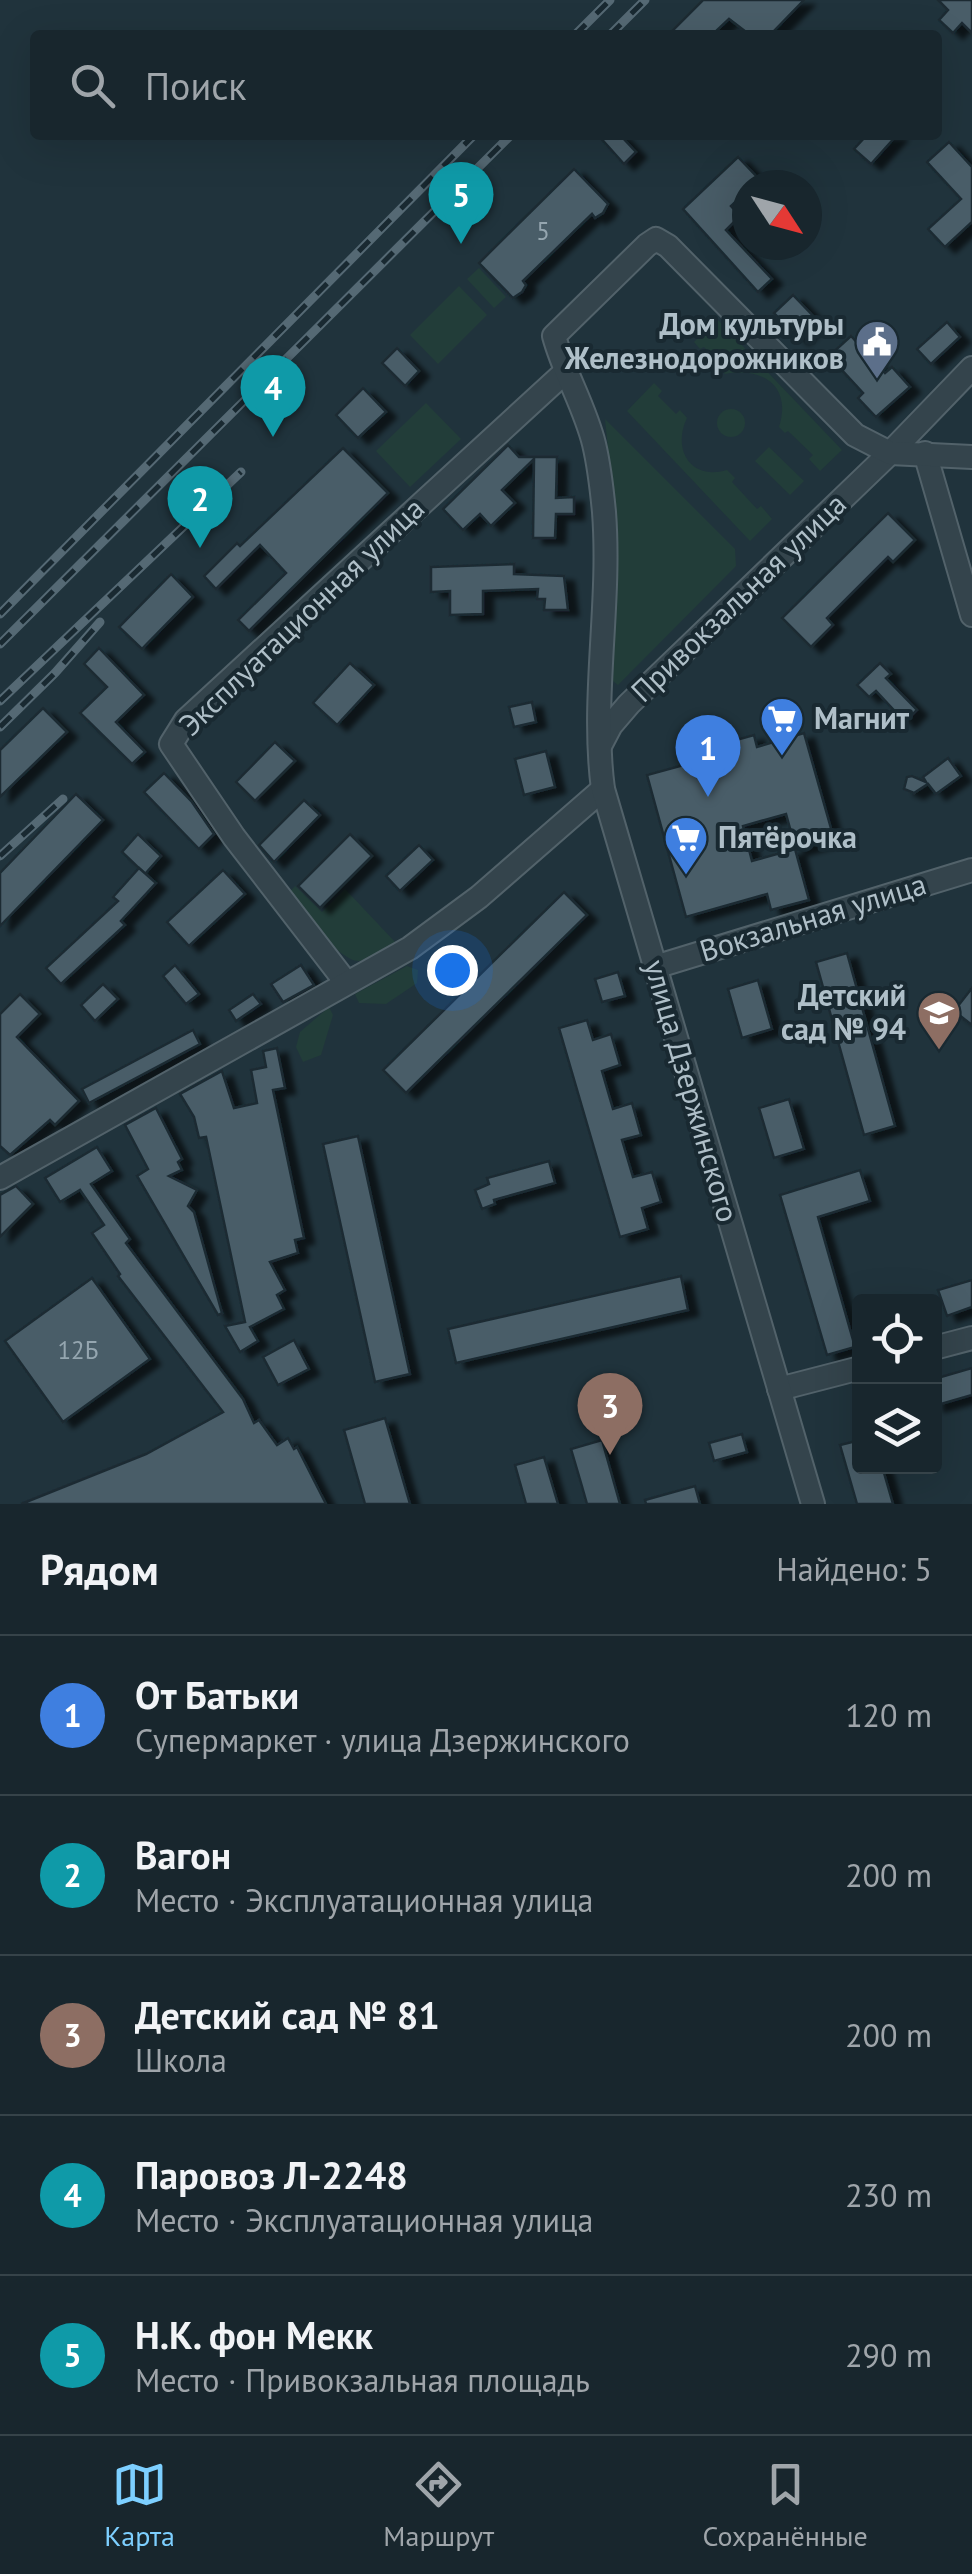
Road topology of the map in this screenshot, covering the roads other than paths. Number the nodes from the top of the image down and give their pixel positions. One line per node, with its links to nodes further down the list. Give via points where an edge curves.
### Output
1 (972, 368): 3 (street, Привокзальная улица)
2 (564, 373): 3 (street, улица Дзержинского, via 554,336 656,240 856,435); 7 (street, улица Дзержинского, via 594,442 604,512); 13 (street, Эксплуатационная улица, via 186,720 170,744)
3 (890, 452): 4 (street); 8 (street, Привокзальная улица)
4 (925, 453): 5 (street); 6 (street)
5 (972, 457)
6 (972, 615)
7 (602, 674): 8 (street, via 613,694); 9 (street, улица Дзержинского)
8 (629, 704): 9 (street, Привокзальная улица)
9 (598, 750): 10 (street, улица Дзержинского)
10 (602, 789): 12 (street, улица Дзержинского); 13 (street, via 479,897 410,948)
11 (972, 870): 12 (street, Вокзальная улица)
12 (655, 967): 18 (street, улица Дзержинского)
13 (345, 982): 14 (street)
14 (0, 1178)
15 (972, 1338): 16 (street)
16 (942, 1346)
17 (852, 1370): 18 (street)
18 (779, 1389): 19 (street, улица Дзержинского)
19 (812, 1504)

